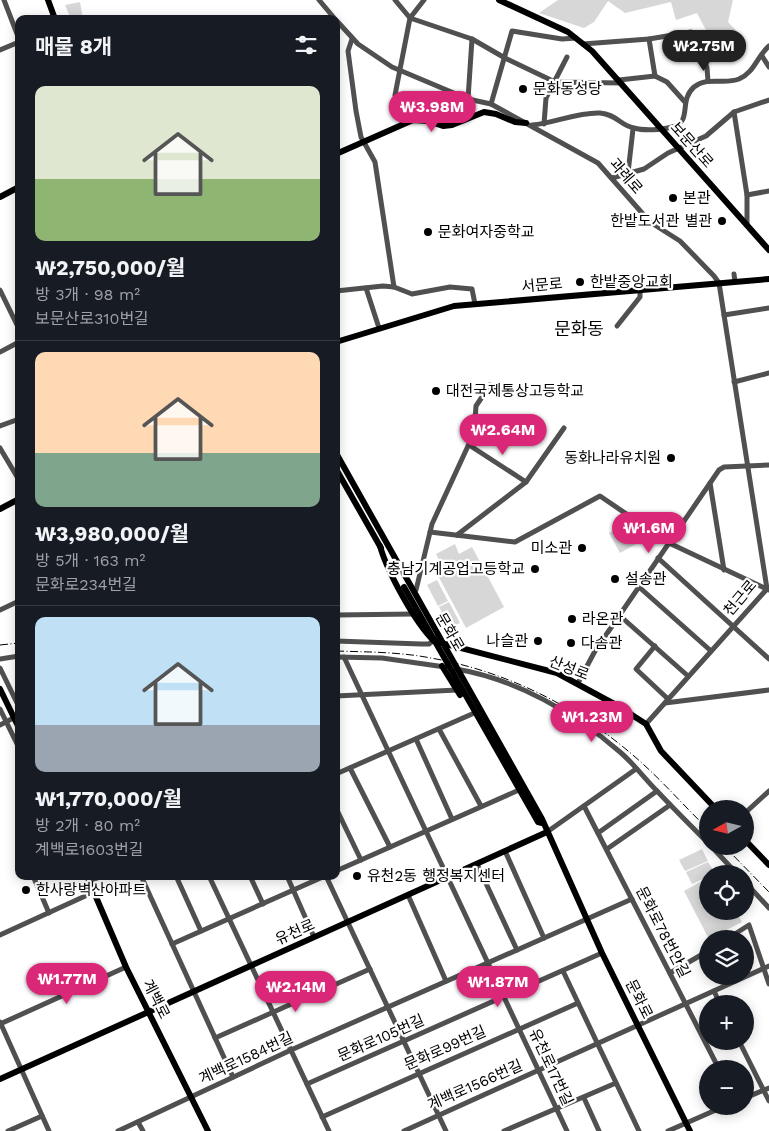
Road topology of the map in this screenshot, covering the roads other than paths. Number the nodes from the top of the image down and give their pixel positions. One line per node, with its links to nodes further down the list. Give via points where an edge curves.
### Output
1 (4, 0): 11 (street)
2 (48, 0): 7 (main road)
3 (319, 0): 8 (street, 과례로)
4 (395, 0): 9 (street)
5 (424, 0): 9 (street)
6 (499, 0): 12 (main road, 보문산로)
7 (54, 15)
8 (332, 15)
9 (410, 18): 14 (street); 24 (street)
10 (340, 24): 13 (street, 과례로)
11 (15, 30)
12 (576, 38): 17 (main road, 보문산로); 22 (street, via 562,40 512,31)
13 (352, 39): 24 (street, 과례로); 39 (street, via 348,51 350,72 361,136)
14 (472, 39): 22 (street); 29 (street)
15 (649, 39): 17 (street); 25 (street); 27 (street, via 693,34 707,68)
16 (15, 43): 19 (street)
17 (583, 44): 26 (main road, 보문산로)
18 (769, 46): 20 (street)
19 (0, 50)
20 (762, 56): 23 (street); 27 (street, via 754,68 739,79)
21 (567, 57): 28 (street)
22 (504, 58): 28 (street); 32 (street)
23 (769, 67)
24 (399, 69): 29 (street, 과례로); 34 (street, via 395,95)
25 (655, 76): 26 (street); 30 (street, 보문산로, via 667,82)
26 (621, 81): 28 (street); 38 (main road, 보문산로)
27 (708, 81): 30 (street, via 694,87)
28 (555, 82): 36 (street, via 546,98)
29 (468, 99): 32 (street, 과례로)
30 (684, 100): 38 (street, via 685,116 682,121 673,127)
31 (769, 100): 33 (street)
32 (491, 104): 35 (street, 과례로)
33 (734, 112): 41 (street, via 706,136 644,169); 45 (street)
34 (403, 124): 35 (main road, via 413,120 452,125 484,112); 39 (main road)
35 (529, 124): 36 (street); 42 (street, 과례로, via 598,163)
36 (544, 124): 37 (street, via 601,113 615,116)
37 (632, 128): 38 (street); 41 (street)
38 (660, 128): 47 (main road, 보문산로)
39 (365, 142): 40 (main road); 53 (street, via 375,162)
40 (340, 152)
41 (628, 174): 42 (street)
42 (612, 178): 52 (street, 과례로, via 650,222 680,241)
43 (15, 188): 46 (main road)
44 (769, 191): 45 (street)
45 (747, 194): 47 (street)
46 (0, 197)
47 (747, 225): 48 (main road, 보문산로)
48 (769, 250)
49 (734, 274): 51 (street)
50 (769, 279): 51 (main road, 서문로)
51 (735, 282): 52 (main road, 서문로)
52 (719, 283): 56 (main road, 서문로); 60 (street, 천근로)
53 (394, 287): 54 (street); 58 (street, via 412,294 450,287 472,289)
54 (366, 288): 57 (street); 63 (street)
55 (0, 290): 61 (street)
56 (640, 290): 58 (main road, 서문로); 62 (street, via 640,297)
57 (340, 291)
58 (476, 304): 63 (main road, 서문로, via 438,310)
59 (769, 308): 60 (street)
60 (724, 315): 68 (street, 천근로)
61 (15, 321)
62 (617, 326)
63 (379, 328): 64 (main road, 서문로)
64 (340, 341)
65 (15, 344): 66 (street)
66 (0, 352)
67 (769, 373): 68 (street)
68 (734, 382): 77 (street, 천근로)
69 (490, 385): 73 (street, via 476,406 474,434)
70 (15, 420): 71 (street)
71 (0, 426)
72 (564, 428): 80 (street)
73 (469, 445): 80 (street); 84 (street)
74 (0, 448): 78 (street)
75 (340, 459): 88 (main road, 문화로)
76 (769, 465): 77 (street)
77 (747, 466): 81 (street, via 724,467); 93 (street, 천근로)
78 (15, 473)
79 (340, 476): 87 (main road, 문화로)
80 (526, 482): 85 (street)
81 (710, 483): 86 (street); 91 (street)
82 (15, 501): 83 (main road)
83 (0, 509)
84 (430, 532): 85 (street); 94 (street)
85 (457, 535): 86 (street, via 515,542 600,496)
86 (669, 542): 89 (street); 91 (street)
87 (380, 546): 90 (main road, 문화로); 97 (main road, via 384,560)
88 (391, 552): 90 (main road, 문화로); 94 (main road, via 398,557)
89 (658, 558): 92 (street); 100 (street)
90 (396, 568): 138 (main road, 문화로)
91 (724, 570): 93 (street)
92 (638, 587): 99 (street); 106 (street)
93 (769, 589): 100 (street, 천근로)
94 (416, 590): 101 (main road)
95 (15, 603): 96 (street)
96 (0, 610)
97 (414, 614): 98 (street); 103 (main road, via 424,632)
98 (340, 615)
99 (619, 616): 105 (street); 116 (street)
100 (733, 626): 106 (street, 천근로); 111 (street)
101 (440, 634): 103 (street); 104 (main road)
102 (340, 641): 103 (street, via 421,644)
103 (434, 641): 104 (main road, 산성로)
104 (455, 646): 116 (main road, 산성로, via 557,674)
105 (655, 646): 115 (street); 123 (street, via 636,669)
106 (710, 651): 115 (street, 천근로)
107 (15, 657): 110 (street)
108 (340, 657): 109 (street)
109 (344, 657): 112 (street); 120 (street, 유천로17번길)
110 (0, 659)
111 (769, 659)
112 (442, 666): 114 (street); 118 (main road)
113 (0, 668): 122 (street)
114 (456, 669): 136 (street, via 515,687 545,702 596,733); 138 (main road, via 510,758)
115 (688, 676): 123 (street, 천근로)
116 (578, 683): 129 (main road, 산성로)
117 (0, 689): 127 (main road)
118 (457, 690): 120 (street); 125 (main road)
119 (769, 690): 123 (street)
120 (363, 695): 121 (street); 134 (street, 유천로17번길)
121 (340, 696)
122 (15, 699)
123 (666, 701): 129 (street, 천근로)
124 (0, 709): 128 (street)
125 (472, 714): 131 (street); 138 (main road, via 501,764)
126 (15, 717): 128 (street)
127 (15, 721)
128 (6, 722): 130 (street); 133 (street)
129 (646, 724): 142 (main road, 산성로, via 661,751)
130 (0, 725)
131 (439, 729): 132 (street); 145 (street)
132 (416, 739): 134 (street); 148 (street)
133 (15, 740)
134 (389, 751): 135 (street); 150 (street, 유천로17번길)
135 (350, 768): 137 (street); 154 (street)
136 (636, 769): 141 (street); 146 (street)
137 (340, 772)
138 (514, 774): 139 (main road, 문화로); 149 (main road, 문화로)
139 (519, 790): 145 (street); 149 (main road, 문화로, via 538,822)
140 (769, 790): 143 (street)
141 (657, 791): 144 (street); 152 (street)
142 (707, 800)
143 (754, 804)
144 (670, 805): 153 (street); 155 (street)
145 (481, 806): 148 (street)
146 (584, 806): 151 (street); 152 (street, 문화로78번안길)
147 (340, 816): 159 (street)
148 (452, 819): 150 (street)
149 (542, 823): 151 (main road, 문화로)
150 (426, 831): 154 (street); 164 (street, 유천로17번길)
151 (547, 832): 157 (main road, 유천로); 183 (main road, 문화로)
152 (598, 832): 155 (street, 문화로78번안길)
153 (699, 834)
154 (390, 847): 159 (street)
155 (606, 849): 178 (street, 문화로78번안길)
156 (754, 849): 162 (main road)
157 (505, 852): 160 (main road, 유천로); 191 (street)
158 (719, 855): 161 (street)
159 (361, 860): 163 (street)
160 (477, 864): 164 (main road, 유천로); 193 (street)
161 (729, 865)
162 (769, 865)
163 (340, 869)
164 (448, 877): 177 (main road, 유천로); 196 (street, 유천로17번길)
165 (35, 880): 181 (street)
166 (88, 880): 175 (main road, 계백로)
167 (143, 880): 192 (street)
168 (178, 880): 187 (street)
169 (211, 880): 182 (street)
170 (252, 880): 179 (street)
171 (289, 880): 174 (street)
172 (317, 880): 174 (street)
173 (328, 880): 184 (street)
174 (294, 890): 179 (street); 189 (street)
175 (94, 892): 181 (street); 198 (main road, 계백로)
176 (754, 892): 180 (street)
177 (408, 895): 184 (main road, 유천로); 203 (street)
178 (632, 898): 183 (street, 계백로1584번길); 202 (street, 문화로78번안길)
179 (263, 904): 182 (street)
180 (769, 908)
181 (49, 913): 188 (street)
182 (229, 919): 187 (street); 197 (street)
183 (586, 920): 191 (street, 계백로1584번길); 194 (main road, 문화로)
184 (348, 922): 189 (main road, 유천로); 200 (street)
185 (741, 930): 186 (street, via 749,925)
186 (751, 930)
187 (202, 931): 192 (street)
188 (0, 935)
189 (314, 937): 197 (main road, 유천로)
190 (754, 937): 199 (street)
191 (544, 938): 193 (street, 계백로1584번길)
192 (172, 944): 205 (street)
193 (517, 950): 196 (street, 계백로1584번길)
194 (602, 953): 201 (street, 문화로105번길); 215 (main road, 문화로)
195 (699, 955): 202 (street)
196 (488, 962): 203 (street, 계백로1584번길); 208 (street, 유천로17번길)
197 (251, 965): 205 (main road, 유천로); 213 (street)
198 (126, 967): 212 (main road, 계백로); 214 (street)
199 (766, 967): 204 (street); 206 (street, 계백로1566번길)
200 (370, 969): 211 (street); 213 (street)
201 (562, 971): 208 (street, 문화로105번길); 209 (street)
202 (670, 973): 210 (street, 문화로78번안길)
203 (446, 981): 211 (street, 계백로1584번길)
204 (769, 984)
205 (193, 991): 212 (main road, 유천로); 217 (street)
206 (714, 991): 207 (street); 210 (street, 계백로1566번길)
207 (716, 995)
208 (504, 997): 216 (street, 유천로17번길); 218 (street, 문화로105번길)
209 (578, 1003): 216 (street, 문화로99번길); 219 (street)
210 (686, 1004): 215 (street, 계백로1566번길); 222 (street, 문화로78번안길)
211 (388, 1008): 218 (street); 220 (street, 계백로1584번길)
212 (148, 1011): 223 (main road, 유천로); 232 (main road, 계백로)
213 (273, 1012): 217 (street); 220 (street)
214 (0, 1023): 223 (street)
215 (639, 1026): 219 (street, 계백로1566번길); 241 (main road, 문화로)
216 (519, 1029): 224 (street, 유천로17번길); 225 (street, 문화로99번길)
217 (215, 1038): 226 (street)
218 (404, 1041): 225 (street); 229 (street, 문화로105번길)
219 (598, 1044): 224 (street, 계백로1566번길); 228 (street)
220 (291, 1050): 226 (street, 계백로1584번길); 229 (street)
221 (744, 1050): 230 (street)
222 (714, 1060)
223 (21, 1070): 227 (main road, 유천로); 237 (street)
224 (539, 1071): 235 (street, 유천로17번길); 238 (street, 계백로1566번길)
225 (419, 1074): 238 (street); 239 (street, 문화로99번길)
226 (233, 1077): 232 (street, 계백로1584번길)
227 (0, 1079)
228 (616, 1083): 233 (street); 255 (street)
229 (307, 1084): 239 (street)
230 (766, 1089): 231 (street); 234 (street)
231 (754, 1094)
232 (191, 1098): 240 (street, 계백로1584번길); 247 (main road, 계백로)
233 (584, 1098): 235 (street); 254 (street)
234 (769, 1101)
235 (557, 1110): 242 (street); 253 (street, 유천로17번길)
236 (704, 1115): 241 (street)
237 (42, 1116): 243 (street); 244 (street)
238 (438, 1116): 249 (street, 계백로1566번길); 250 (street)
239 (322, 1117): 248 (street)
240 (138, 1122): 245 (street, 계백로1584번길); 246 (street)
241 (686, 1123): 256 (street); 257 (main road, 문화로)
242 (520, 1124): 251 (street); 252 (street)
243 (8, 1131)
244 (48, 1131)
245 (118, 1131)
246 (143, 1131)
247 (208, 1131)
248 (329, 1131)
249 (404, 1131)
250 (446, 1131)
251 (504, 1131)
252 (523, 1131)
253 (567, 1131)
254 (599, 1131)
255 (639, 1131)
256 (668, 1131)
257 (690, 1131)

